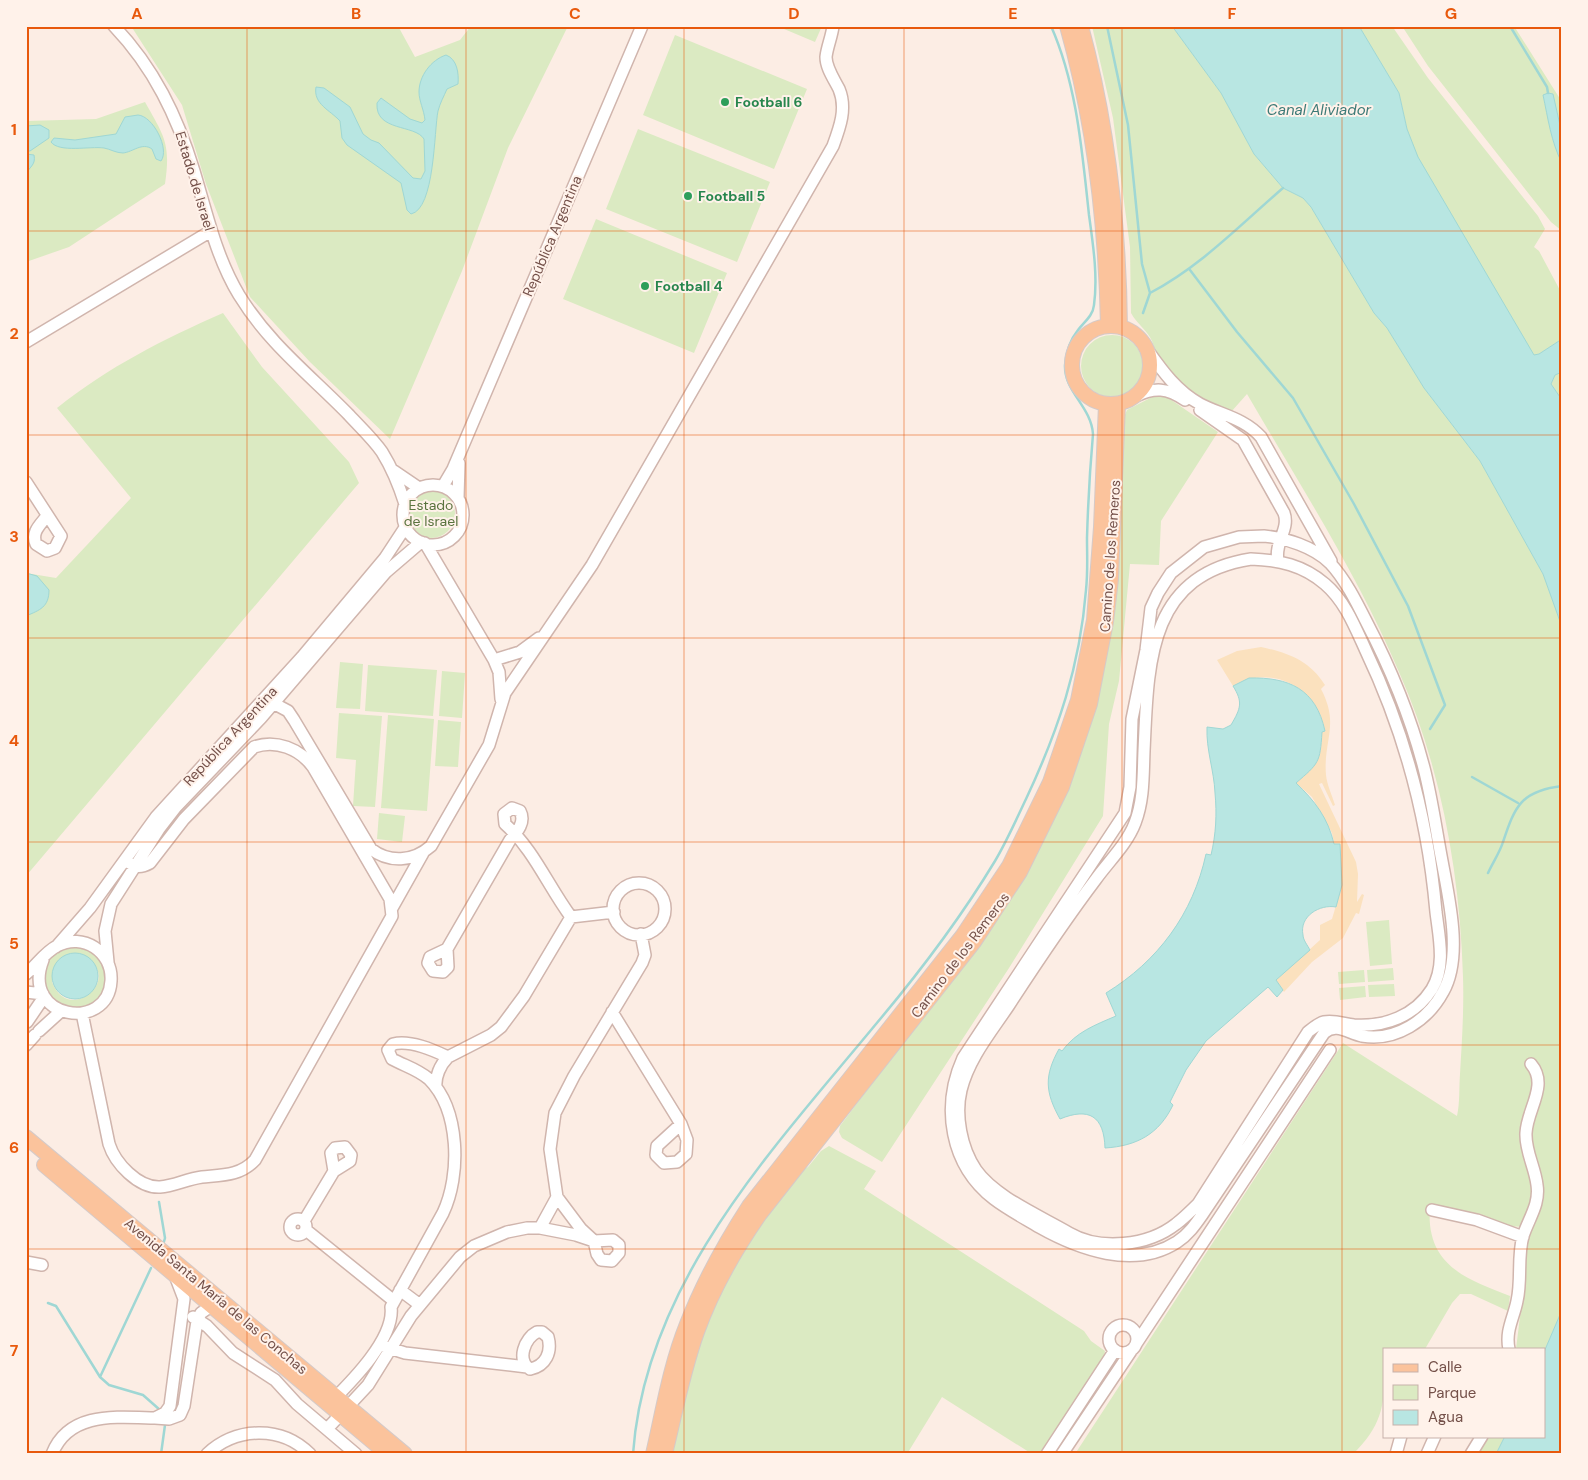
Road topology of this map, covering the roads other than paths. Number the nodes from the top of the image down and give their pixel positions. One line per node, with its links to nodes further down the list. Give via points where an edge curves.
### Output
1 (114, 26): 6 (street, Estado de Israel, via 140,55 169,103 194,170)
2 (642, 26): 13 (street, República Argentina)
3 (833, 26): 32 (street, via 826,56 843,101 841,126 833,146 592,565)
4 (1067, 26): 7 (main road, via 1090,119)
5 (1081, 26): 7 (main road, via 1097,92 1112,180 1119,252)
6 (211, 231): 8 (street); 14 (street, Estado de Israel, via 230,278 264,333 361,427)
7 (1114, 327): 10 (main road, via 1132,332); 12 (main road, via 1091,331 1082,338 1076,346 1071,368 1073,378 1086,396)
8 (31, 333): 9 (street)
9 (26, 342)
10 (1146, 348): 11 (main road, via 1150,358 1149,374); 24 (street, via 1184,393 1200,404 1253,428 1261,437)
11 (1136, 396): 12 (main road); 22 (street, via 1150,390 1173,392 1243,440 1284,512 1285,526)
12 (1112, 404): 101 (main road, Camino de los Remeros, via 1094,620 1078,700 1050,782 1009,866 963,934 760,1192 733,1231 686,1325); 102 (main road, Camino de los Remeros, via 1111,571 1106,622 1090,704 1062,787 1020,872 974,942 744,1238 698,1330)
13 (462, 446): 16 (street, República Argentina); 18 (street, República Argentina)
14 (393, 470): 17 (street, Estado de Israel); 19 (street, Estado de Israel)
15 (26, 482): 20 (street)
16 (443, 486): 17 (street); 18 (street)
17 (419, 488): 19 (street)
18 (458, 498): 23 (street, via 463,511 459,530 444,542)
19 (406, 504): 21 (street, via 403,517)
20 (48, 516)
21 (406, 526): 23 (street, via 411,535); 31 (street, República Argentina)
22 (1281, 538): 24 (street); 25 (street, via 1239,537 1204,547); 26 (street, via 1277,548)
23 (423, 543): 31 (street, República Argentina, via 386,572); 33 (street)
24 (1322, 551): 28 (street, via 1318,563); 69 (street, via 1378,644 1423,766 1448,892 1451,973 1432,1008 1421,1020 1403,1031 1386,1036 1364,1036 1330,1028 1324,1033 1202,1215 1190,1232)
25 (1190, 557): 27 (street); 29 (street, via 1189,569 1196,576)
26 (1278, 560): 28 (street); 29 (street, via 1230,562)
27 (1173, 571): 30 (street, via 1184,573); 70 (street, via 1151,608 1132,720 1129,803 1125,813 964,1058 953,1086 950,1116 959,1155 974,1180 994,1199 1077,1246 1104,1253)
28 (1306, 572): 66 (street, via 1326,584 1347,610 1384,688 1416,789 1432,863 1441,960 1426,998 1403,1017 1380,1025 1322,1022 1308,1032 1198,1204)
29 (1201, 575): 30 (street)
30 (1188, 586): 68 (street, via 1166,613 1154,647 1141,807 1132,832 1068,916 970,1063 959,1104 960,1129 966,1152 976,1170 998,1191 1074,1236 1112,1244)
31 (347, 611): 35 (street, República Argentina); 36 (street, República Argentina)
32 (550, 628): 33 (street, via 520,652); 34 (street, via 508,687)
33 (494, 660): 34 (street, via 499,672)
34 (502, 703): 37 (street, via 488,745)
35 (273, 704): 36 (street, República Argentina); 37 (street, via 288,710 371,849 387,859)
36 (257, 714): 38 (street, República Argentina, via 168,810)
37 (423, 853): 39 (street)
38 (129, 863): 39 (street, via 143,867 150,863 184,819 254,747 278,745 301,754 313,767); 43 (street, República Argentina); 46 (street, República Argentina, via 108,914 105,931)
39 (392, 908): 52 (street, via 390,924 260,1152 241,1172 191,1178 158,1187 138,1180 123,1167 109,1144)
40 (614, 912): 41 (street); 42 (street, via 616,920 626,931); 42 (street, via 616,897 627,886 642,883 656,888 664,901 664,917 655,929)
41 (571, 917): 44 (street, via 516,833); 56 (street, via 501,1028)
42 (641, 934): 51 (street, via 645,955)
43 (56, 946): 45 (street); 46 (street, via 86,942 103,953)
44 (447, 949)
45 (43, 960): 47 (street); 49 (street, via 38,977)
46 (108, 962): 52 (street, via 111,984 108,994 92,1010)
47 (26, 974)
48 (26, 992): 49 (street)
49 (43, 996): 50 (street); 53 (street)
50 (61, 1011): 52 (street); 54 (street)
51 (612, 1012): 59 (street); 63 (street, via 555,1113 550,1150)
52 (82, 1013)
53 (27, 1022)
54 (31, 1039)
55 (1330, 1050): 82 (street)
56 (448, 1058): 58 (street, via 435,1080); 58 (street, via 430,1049 405,1043 389,1047 392,1060 420,1072)
57 (1531, 1064): 67 (street, via 1538,1071 1539,1086 1526,1133 1537,1199)
58 (436, 1088): 74 (street, via 454,1137 454,1179 449,1200)
59 (681, 1124)
60 (26, 1138): 87 (main road, Avenida Santa María de las Conchas)
61 (26, 1150): 73 (main road, Avenida Santa María de las Conchas)
62 (334, 1171): 74 (street, via 305,1226)
63 (557, 1197): 65 (street); 65 (street, via 594,1241)
64 (1432, 1210): 67 (street, via 1477,1220)
65 (540, 1228): 75 (street, via 507,1232 474,1246 460,1257)
66 (1170, 1228): 68 (street); 69 (street)
67 (1523, 1237): 83 (street, via 1520,1287 1508,1329)
68 (1143, 1240): 70 (street)
69 (1176, 1243): 70 (street)
70 (1145, 1253)
71 (26, 1262): 72 (street)
72 (42, 1265)
73 (174, 1274): 76 (main road, Avenida Santa María de las Conchas); 77 (street, via 183,1293)
74 (397, 1295): 75 (street); 79 (street, via 391,1307)
75 (420, 1305): 80 (street)
76 (211, 1306): 78 (street); 85 (main road, Avenida Santa María de las Conchas)
77 (184, 1310): 78 (street); 90 (street, via 170,1406)
78 (197, 1321): 88 (street, via 207,1326 233,1353 275,1380); 90 (street, via 184,1406 180,1415 168,1419)
79 (392, 1321): 80 (street); 81 (street)
80 (403, 1328): 81 (street)
81 (384, 1346): 86 (street, via 405,1353); 87 (street); 89 (street, via 368,1385)
82 (1134, 1347): 84 (street, via 1122,1353); 84 (street, via 1134,1330 1121,1325 1113,1329 1109,1337); 104 (street)
83 (1509, 1348)
84 (1115, 1350): 103 (street)
85 (271, 1355): 87 (main road, Avenida Santa María de las Conchas); 88 (street)
86 (527, 1368)
87 (333, 1400): 89 (main road, Avenida Santa María de las Conchas)
88 (297, 1404): 91 (street)
89 (345, 1411): 91 (street); 99 (main road, Avenida Santa María de las Conchas); 100 (main road, Avenida Santa María de las Conchas)
90 (155, 1418): 95 (street, via 106,1416 78,1424 65,1433)
91 (327, 1429): 98 (street)
92 (1400, 1438): 105 (street)
93 (1434, 1438): 106 (street)
94 (1481, 1438): 107 (street)
95 (52, 1454)
96 (207, 1454): 97 (street, via 233,1437 254,1433 288,1438)
97 (310, 1454)
98 (356, 1454)
99 (387, 1454)
100 (405, 1454)
101 (653, 1454)
102 (665, 1454)
103 (1047, 1454)
104 (1062, 1454)
105 (1396, 1454)
106 (1427, 1454)
107 (1471, 1454)

